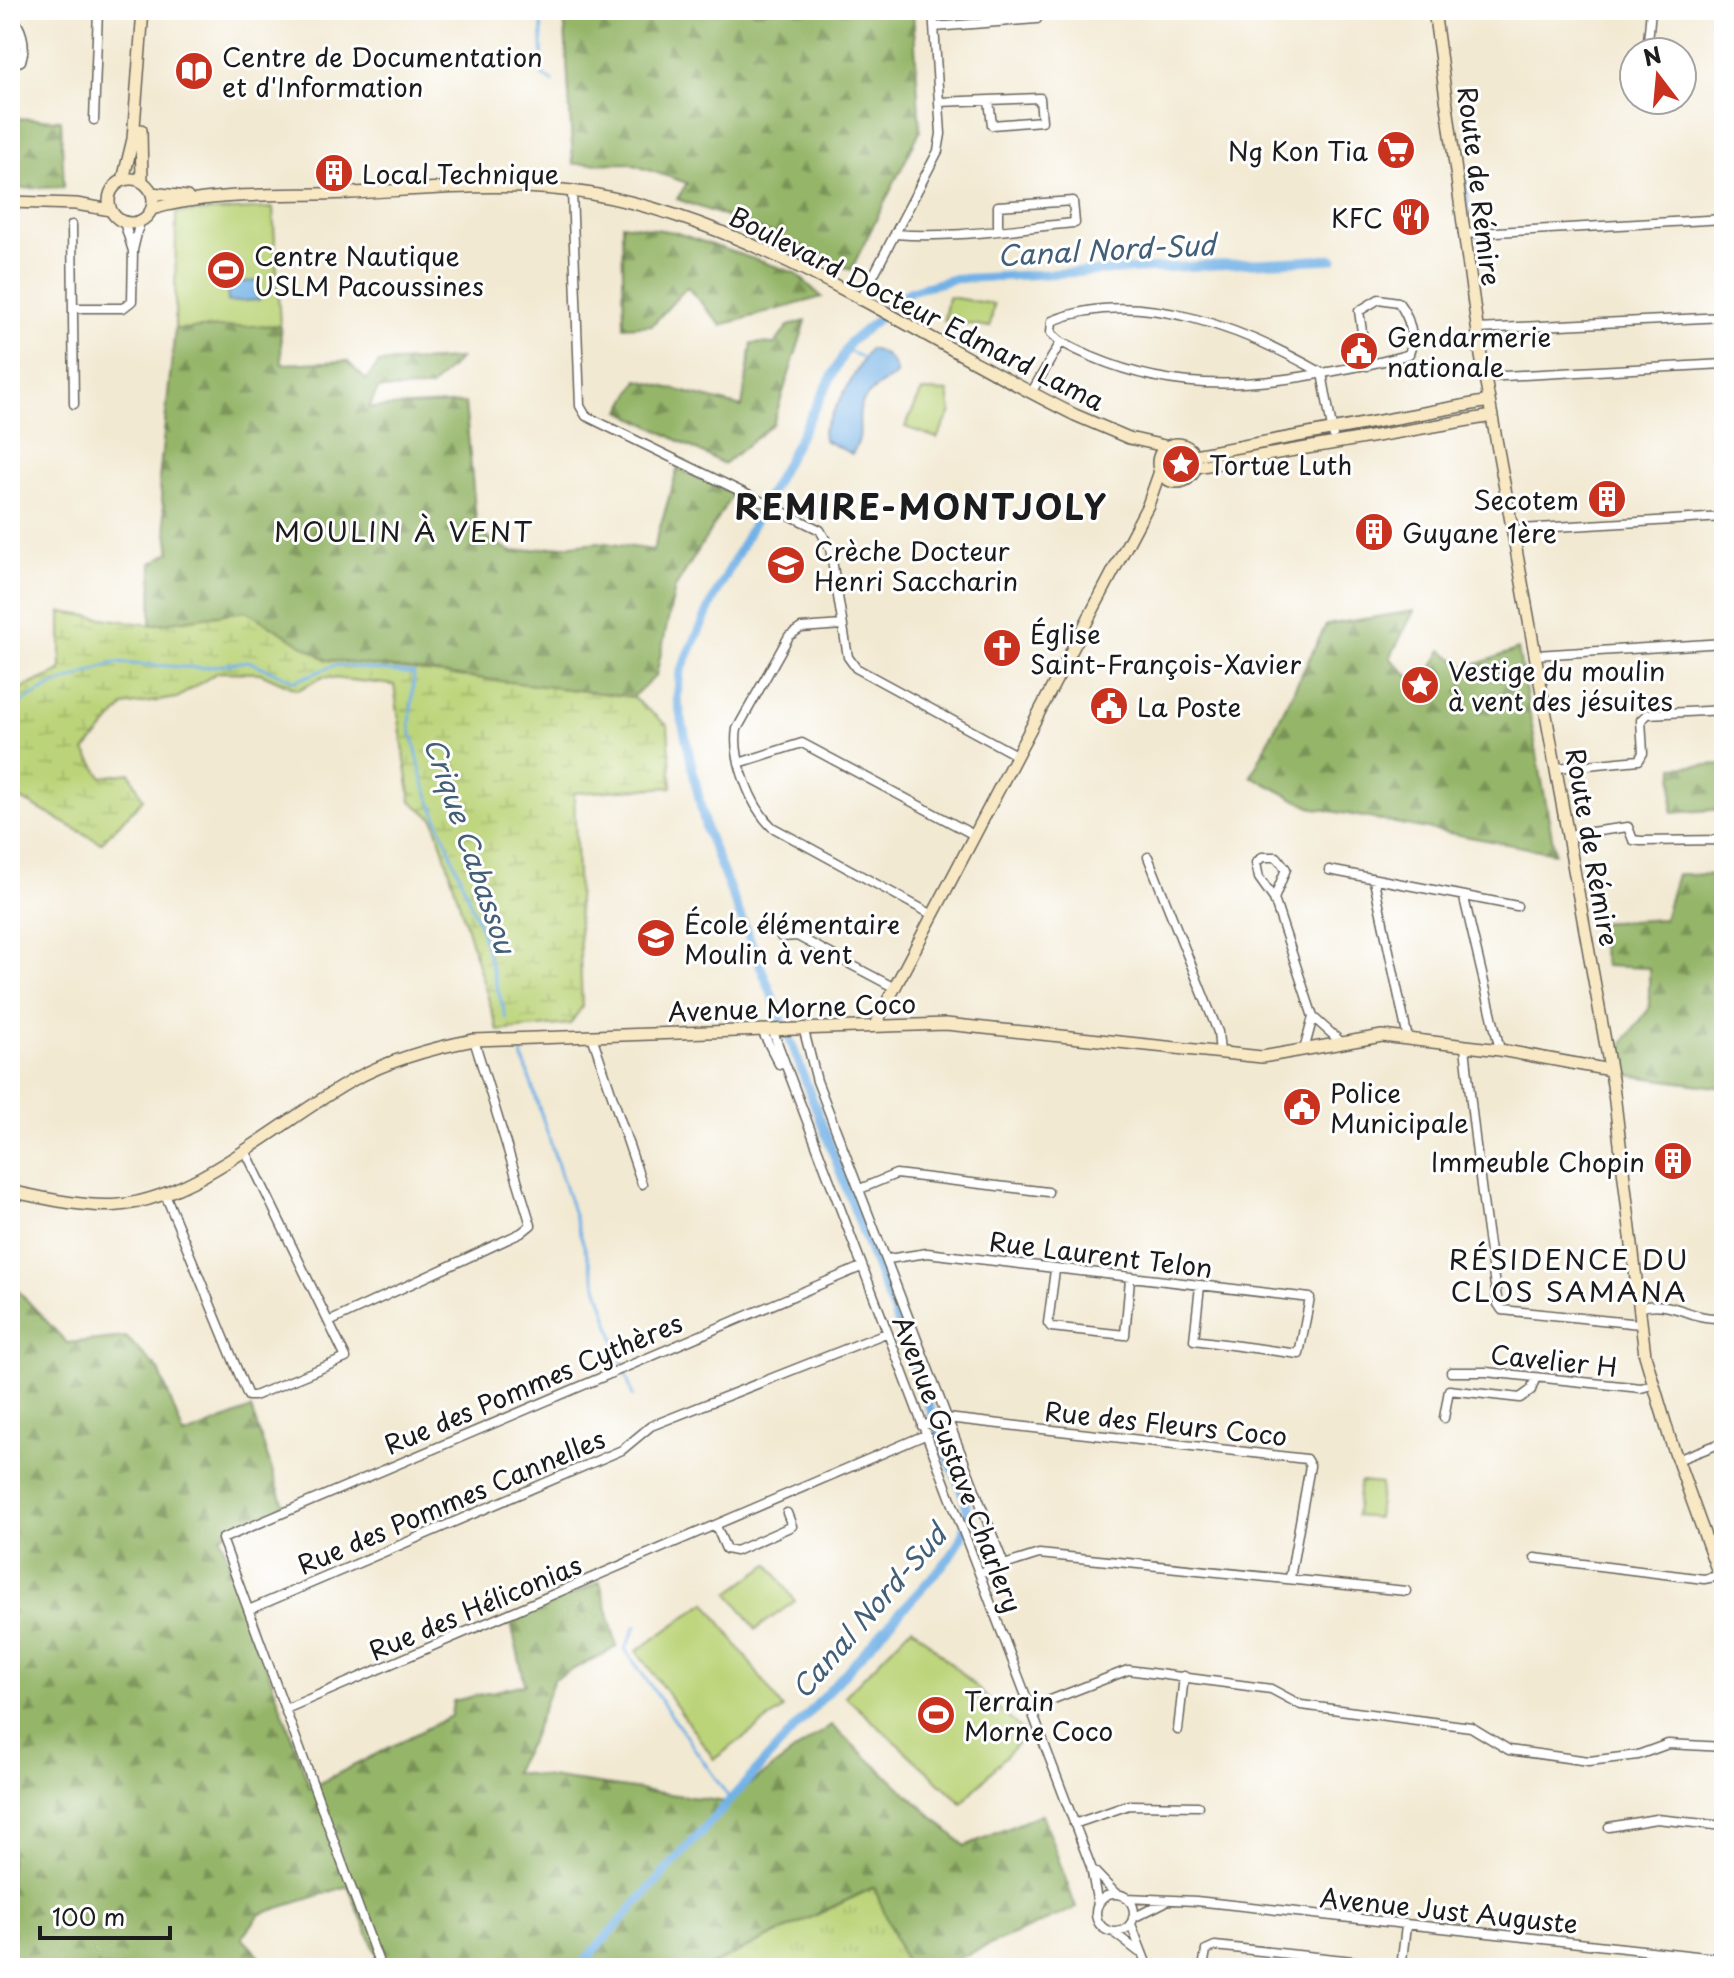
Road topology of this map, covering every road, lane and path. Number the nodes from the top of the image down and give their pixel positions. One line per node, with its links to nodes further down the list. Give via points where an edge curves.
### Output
1 (98, 10): 16 (street)
2 (143, 10): 17 (street, via 133,139)
3 (149, 10): 18 (street)
4 (933, 10): 11 (street)
5 (984, 10): 10 (street)
6 (1037, 10): 10 (street, via 1037,19)
7 (1434, 10): 33 (street, Route de Rémire)
8 (1651, 10): 12 (street)
9 (10, 15): 13 (street, via 24,52 21,61)
10 (985, 23): 11 (street)
11 (934, 27): 15 (street)
12 (1649, 36)
13 (10, 65)
14 (989, 101): 14 (street, via 992,125 1042,121 1040,98); 15 (street)
15 (939, 102): 32 (street, via 938,151)
16 (94, 120)
17 (123, 180): 18 (street); 21 (street)
18 (142, 181): 19 (street)
19 (152, 193): 22 (street, Boulevard Docteur Edmard Lama); 25 (street)
20 (572, 193): 22 (street, Boulevard Docteur Edmard Lama, via 461,188); 35 (street, Boulevard Docteur Edmard Lama, via 708,226); 58 (street, via 580,406 586,416 820,530 827,539)
21 (110, 194): 24 (street); 26 (street)
22 (208, 200): 25 (street, Boulevard Docteur Edmard Lama)
23 (10, 202): 24 (street)
24 (37, 202): 26 (street)
25 (152, 209): 28 (street)
26 (111, 210): 29 (street)
27 (1724, 219): 33 (street)
28 (140, 221): 29 (street); 34 (street)
29 (124, 222): 34 (street)
30 (72, 225): 36 (street)
31 (998, 230): 31 (street, via 1075,223 1073,201 998,206); 32 (street)
32 (895, 234): 35 (street)
33 (1463, 234): 38 (street, Route de Rémire)
34 (133, 251): 36 (street, via 130,303 112,309)
35 (860, 301): 44 (street, Boulevard Docteur Edmard Lama)
36 (73, 308): 46 (street)
37 (1724, 317): 38 (street)
38 (1477, 329): 43 (street, Route de Rémire)
39 (1061, 342): 42 (street, via 1146,377 1182,382 1242,386); 42 (street, via 1051,333 1052,321 1064,316 1116,308 1175,315 1241,331); 44 (street)
40 (1724, 364): 43 (street)
41 (1367, 366): 41 (street, via 1409,354 1410,327 1398,302 1379,299 1359,311); 42 (street)
42 (1322, 373): 48 (street)
43 (1486, 377): 45 (street, Route de Rémire)
44 (1031, 393): 49 (street, Boulevard Docteur Edmard Lama)
45 (1489, 401): 47 (street, Route de Rémire); 48 (street)
46 (74, 404)
47 (1492, 416): 50 (street); 57 (street, Route de Rémire)
48 (1333, 430): 50 (street); 52 (street)
49 (1129, 438): 51 (street, Boulevard Docteur Edmard Lama); 53 (street, Boulevard Docteur Edmard Lama)
50 (1335, 442): 52 (street)
51 (1169, 447): 52 (street, via 1186,447); 53 (street)
52 (1195, 461): 54 (street, via 1189,478)
53 (1159, 466): 54 (street); 55 (street)
54 (1177, 482): 55 (street)
55 (1148, 505): 62 (street)
56 (1724, 517): 57 (street, via 1521,529)
57 (1512, 534): 60 (street, Route de Rémire)
58 (842, 625): 62 (street, via 848,657 856,668); 63 (street, via 801,628 789,636 737,729)
59 (1724, 643): 60 (street)
60 (1536, 655): 64 (street, Route de Rémire)
61 (1724, 710): 64 (street, via 1648,714 1641,720 1639,760)
62 (1016, 755): 65 (street)
63 (739, 763): 65 (street, via 802,743); 74 (street, via 761,817 772,827)
64 (1557, 768): 66 (street, Route de Rémire)
65 (974, 835): 74 (street)
66 (1569, 835): 67 (street, via 1628,827 1633,840); 89 (street, Route de Rémire)
67 (1724, 840)
68 (1148, 857): 88 (street, via 1218,1032)
69 (1329, 870): 70 (street)
70 (1374, 881): 71 (street); 82 (street)
71 (1464, 898): 73 (street); 87 (street)
72 (1274, 899): 72 (street, via 1286,869 1277,857 1262,857 1256,870); 77 (street)
73 (1517, 906)
74 (931, 914): 76 (street)
75 (781, 937): 76 (street, via 797,936)
76 (893, 987): 78 (street)
77 (1313, 1017): 84 (street); 86 (street)
78 (875, 1025): 79 (street, Avenue Morne Coco); 88 (street, Avenue Morne Coco, via 946,1024)
79 (803, 1027): 80 (street, Avenue Morne Coco); 92 (street, Avenue Gustave Charlery, via 817,1081)
80 (766, 1029): 81 (street, Avenue Morne Coco); 97 (street, Avenue Gustave Charlery)
81 (592, 1036): 83 (street, Avenue Morne Coco); 91 (street)
82 (1408, 1039): 84 (street, Avenue Morne Coco, via 1382,1036); 85 (street, Avenue Morne Coco)
83 (474, 1040): 90 (street, Avenue Morne Coco, via 399,1058 371,1071); 103 (street, via 531,1225)
84 (1341, 1042): 86 (street, Avenue Morne Coco)
85 (1465, 1047): 87 (street, Avenue Morne Coco); 104 (street, via 1498,1304 1502,1310)
86 (1304, 1050): 88 (street, Avenue Morne Coco, via 1262,1057)
87 (1500, 1050): 89 (street, Avenue Morne Coco)
88 (1220, 1053)
89 (1610, 1070): 101 (street, Route de Rémire)
90 (245, 1150): 95 (street, Avenue Morne Coco); 103 (street)
91 (642, 1184)
92 (860, 1189): 94 (street, via 896,1174); 96 (street, Avenue Gustave Charlery)
93 (10, 1191): 95 (street, Avenue Morne Coco, via 117,1206)
94 (1048, 1192)
95 (165, 1194): 103 (street, via 248,1396 346,1358)
96 (888, 1259): 98 (street, Rue Laurent Telon, via 927,1253); 110 (street, Avenue Gustave Charlery)
97 (861, 1267): 105 (street, Avenue Gustave Charlery); 123 (street, Rue des Pommes Cythères, via 222,1539)
98 (1055, 1270): 99 (street, Rue Laurent Telon); 99 (street, via 1048,1323 1065,1329 1125,1335)
99 (1130, 1279): 100 (street, Rue Laurent Telon)
100 (1200, 1286): 100 (street, Rue Laurent Telon, via 1194,1340 1296,1355 1301,1351 1310,1298)
101 (1639, 1308): 102 (street, via 1668,1304 1700,1317); 104 (street, Route de Rémire)
102 (1724, 1317)
103 (331, 1321)
104 (1640, 1324): 108 (street, Route de Rémire)
105 (886, 1333): 111 (street, Avenue Gustave Charlery); 123 (street, Rue des Pommes Cannelles, via 645,1431 622,1450)
106 (1451, 1372): 107 (street, Cavelier H)
107 (1535, 1379): 108 (street, Cavelier H); 109 (street, via 1520,1398 1449,1390)
108 (1652, 1385): 113 (street, Route de Rémire)
109 (1444, 1418)
110 (945, 1419): 111 (street, Rue des Héliconias); 117 (street, Avenue Gustave Charlery); 120 (street, Rue des Fleurs Coco, via 1306,1459 1310,1466)
111 (924, 1429): 115 (street, Rue des Héliconias); 118 (street, Avenue Gustave Charlery, via 966,1544)
112 (1724, 1442): 113 (street)
113 (1677, 1460): 119 (street, Route de Rémire)
114 (787, 1513): 115 (street, via 792,1526 736,1551 726,1549)
115 (716, 1526): 125 (street, Rue des Héliconias)
116 (1535, 1558): 119 (street, via 1704,1579)
117 (1004, 1565): 118 (street); 120 (street, via 1039,1554)
118 (985, 1571): 126 (street, Avenue Gustave Charlery)
119 (1719, 1576): 121 (street, Route de Rémire)
120 (1290, 1578): 122 (street)
121 (1724, 1589)
122 (1406, 1591)
123 (251, 1609): 125 (street)
124 (1184, 1676): 126 (street, via 1128,1670); 127 (street); 128 (street, via 1271,1689 1301,1705 1471,1727 1509,1750 1589,1761 1638,1755 1668,1744)
125 (288, 1708): 144 (street)
126 (1030, 1708): 130 (street, Avenue Gustave Charlery)
127 (1178, 1730)
128 (1724, 1747)
129 (1198, 1806): 130 (street, via 1129,1805)
130 (1074, 1824): 133 (street, Avenue Gustave Charlery)
131 (1724, 1826): 132 (street, via 1656,1819)
132 (1609, 1827)
133 (1091, 1867): 134 (street, Avenue Gustave Charlery); 137 (street, Avenue Gustave Charlery)
134 (1116, 1894): 135 (street); 137 (street)
135 (1126, 1898): 136 (street, Avenue Just Auguste); 138 (street, via 1133,1907)
136 (1169, 1900): 138 (street); 139 (street, Avenue Just Auguste)
137 (1098, 1905): 140 (street, via 1098,1921)
138 (1132, 1921): 140 (street); 141 (street)
139 (1406, 1926): 142 (street, Avenue Just Auguste); 143 (street)
140 (1112, 1932): 141 (street)
141 (1139, 1952): 145 (street)
142 (1724, 1959)
143 (1401, 1967): 146 (street, via 1215,1946 1206,1950); 147 (street)
144 (381, 1968)
145 (1148, 1968)
146 (1203, 1968)
147 (1418, 1968)

